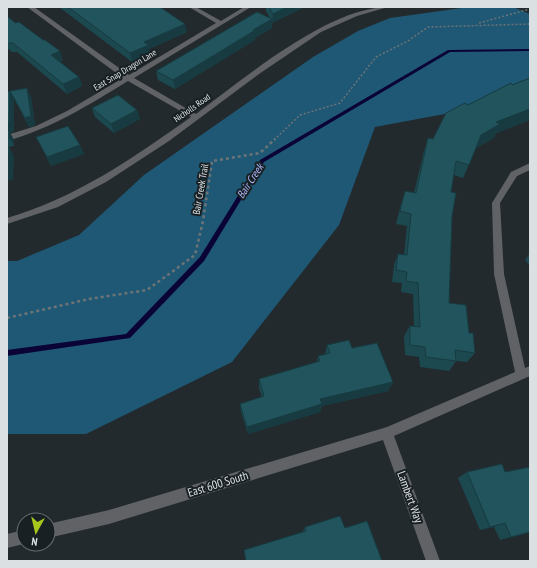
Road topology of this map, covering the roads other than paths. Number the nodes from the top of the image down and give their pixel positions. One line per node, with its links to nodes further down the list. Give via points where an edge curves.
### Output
1 (30, 7): 6 (street)
2 (192, 7): 5 (street)
3 (248, 7): 5 (street, East Snap Dragon Lane)
4 (385, 7): 7 (street, Nicholls Road, via 355,15 319,31)
5 (220, 23): 6 (street, East Snap Dragon Lane)
6 (128, 78): 7 (street); 8 (street, East Snap Dragon Lane, via 56,121)
7 (196, 117): 10 (street, Nicholls Road, via 92,186 45,209)
8 (7, 138)
9 (530, 166): 11 (street, via 514,174 496,203 499,274)
10 (7, 221)
11 (525, 373): 12 (street, East 600 South)
12 (387, 433): 13 (street, East 600 South, via 109,517); 14 (street, Lambert Way)
13 (56, 529)
14 (433, 561)

